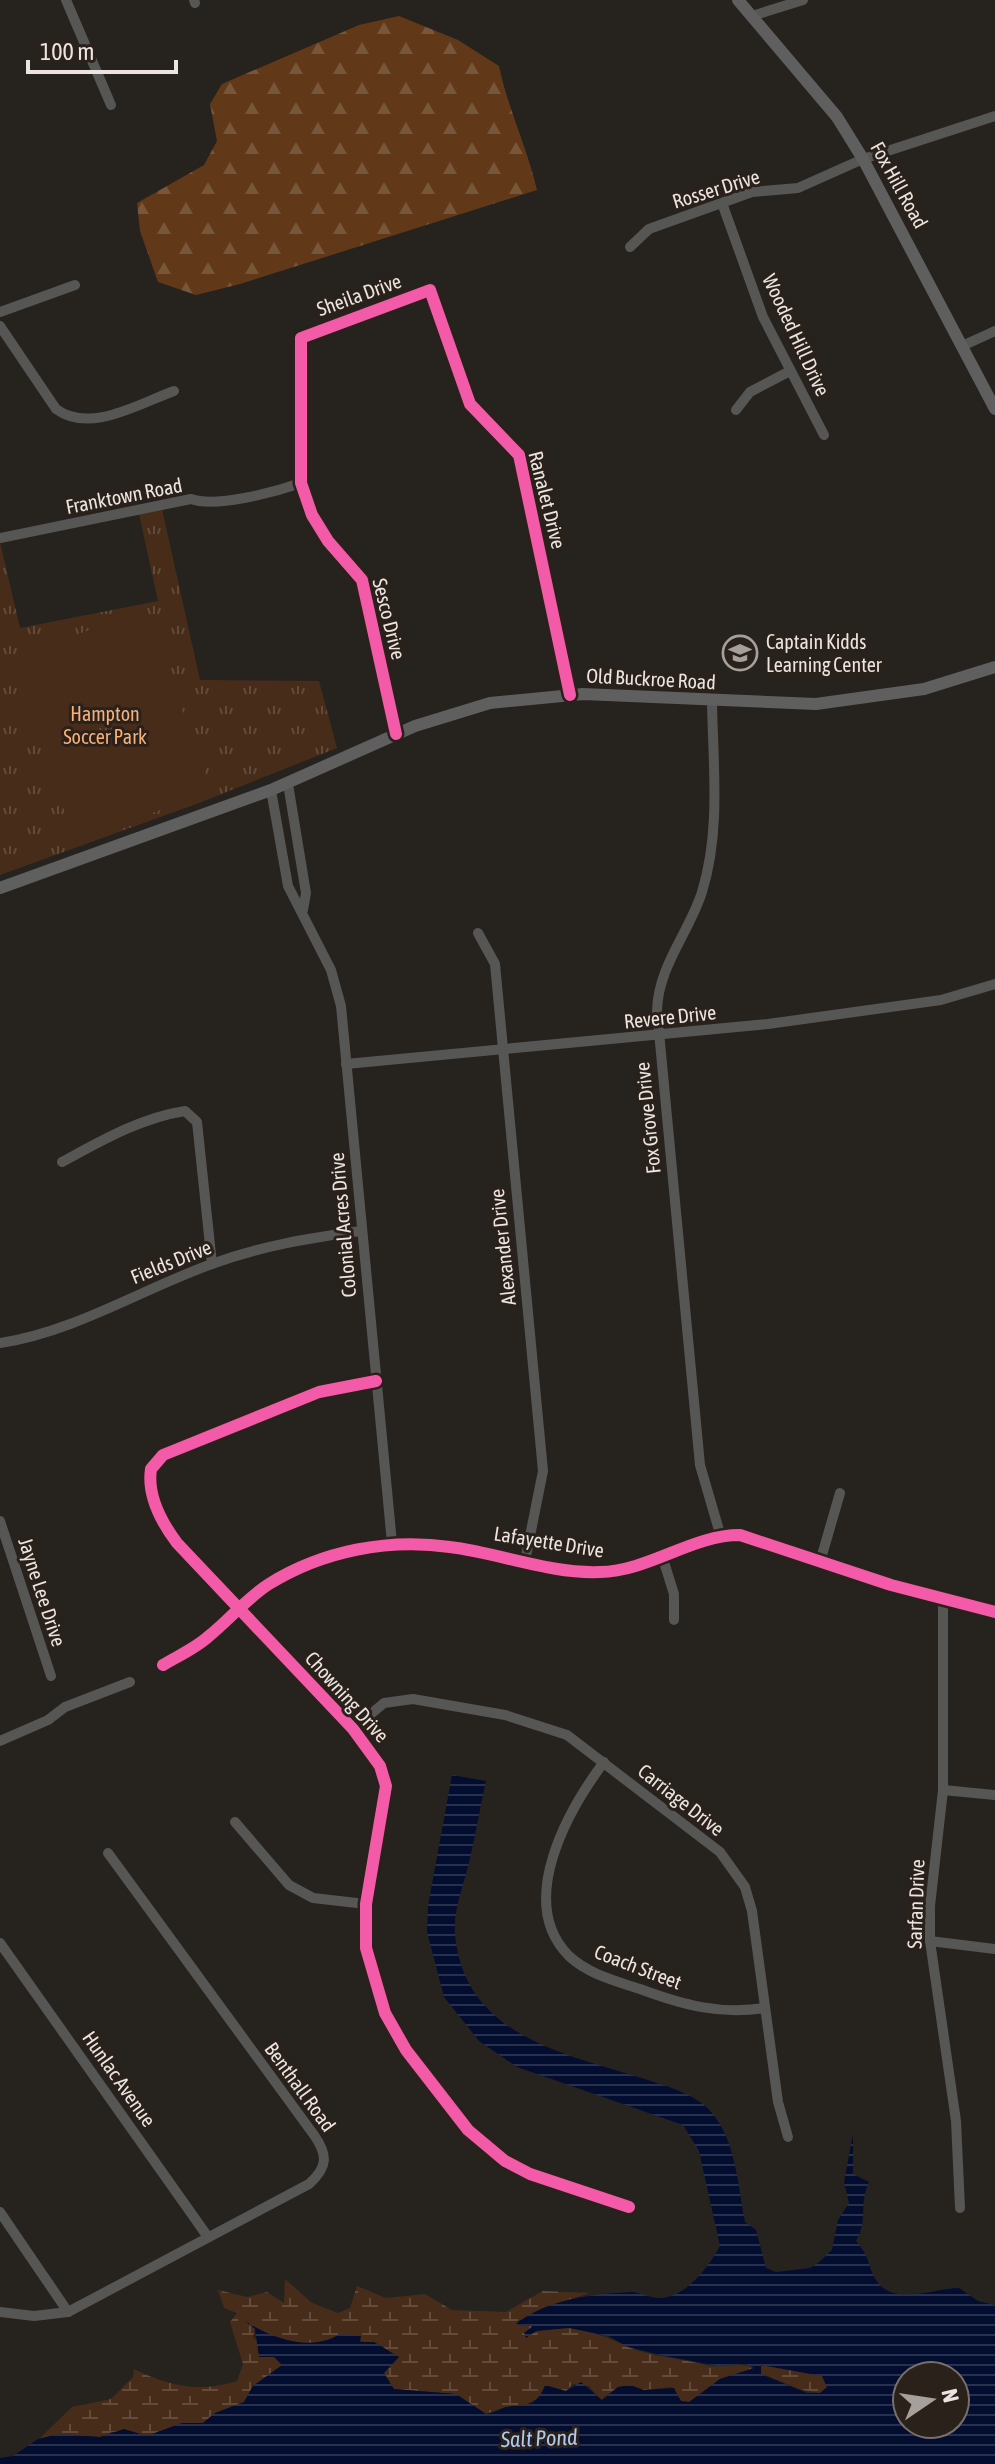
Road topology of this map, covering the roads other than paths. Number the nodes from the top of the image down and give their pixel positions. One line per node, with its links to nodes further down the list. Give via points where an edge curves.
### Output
1 (66, 0): 5 (street)
2 (738, 0): 4 (main road, Fox Hill Road)
3 (803, 0): 4 (street)
4 (752, 16): 7 (main road, Fox Hill Road, via 837,117)
5 (111, 105)
6 (995, 116): 7 (street, Rosser Drive)
7 (863, 159): 8 (street, Rosser Drive, via 798,188 752,192); 16 (main road, Fox Hill Road)
8 (722, 203): 9 (street, Rosser Drive, via 649,229); 17 (street, Wooded Hill Drive, via 763,317)
9 (630, 247)
10 (75, 285): 12 (street)
11 (430, 290): 15 (street, Sheila Drive); 25 (street, Ranalet Drive, via 470,404 519,455)
12 (0, 312)
13 (0, 326): 18 (street, via 56,409 68,418 105,416)
14 (995, 331): 16 (street)
15 (301, 338): 22 (street, Sesco Drive)
16 (962, 346): 19 (main road, Fox Hill Road)
17 (790, 371): 20 (street, via 750,392); 21 (street, Wooded Hill Drive)
18 (174, 391)
19 (995, 409)
20 (736, 410)
21 (824, 435)
22 (301, 483): 23 (street, Franktown Road, via 236,498 191,499); 27 (street, Sesco Drive, via 328,541 362,580)
23 (0, 538)
24 (995, 667): 26 (main road, Old Buckroe Road, via 924,689 832,703)
25 (570, 695): 26 (main road, Old Buckroe Road); 27 (main road, Old Buckroe Road, via 490,703)
26 (712, 702): 34 (street, Fox Grove Drive, via 710,860 691,923 659,986)
27 (396, 734): 28 (main road, Old Buckroe Road)
28 (288, 784): 29 (main road, Old Buckroe Road); 31 (street, Colonial Acres Drive, via 306,893)
29 (271, 790): 30 (main road, Old Buckroe Road); 31 (street, Colonial Acres Drive, via 288,886)
30 (0, 888)
31 (303, 910): 36 (street, Colonial Acres Drive, via 337,987)
32 (478, 933): 35 (street, Alexander Drive, via 495,964)
33 (995, 984): 34 (street, Revere Drive, via 941,1000)
34 (658, 1037): 35 (street, Revere Drive); 44 (street, Fox Grove Drive, via 700,1465)
35 (502, 1052): 36 (street, Revere Drive); 47 (street, Alexander Drive, via 543,1471)
36 (346, 1064): 38 (street, Colonial Acres Drive)
37 (62, 1162): 39 (street, via 119,1132 185,1111 197,1122)
38 (361, 1231): 39 (street, Fields Drive, via 284,1241); 41 (street, Colonial Acres Drive)
39 (212, 1264): 40 (street, Fields Drive, via 70,1322)
40 (0, 1343)
41 (376, 1381): 45 (street, Colonial Acres Drive); 50 (street, Chowning Drive, via 319,1392 153,1463 152,1489 166,1527)
42 (840, 1493): 48 (street)
43 (0, 1521): 54 (street, Jayne Lee Drive)
44 (721, 1537): 46 (street, Lafayette Drive); 48 (street, Lafayette Drive, via 749,1536)
45 (392, 1543): 47 (street, Lafayette Drive); 50 (street, Lafayette Drive, via 347,1551 294,1572)
46 (663, 1559): 47 (street, Lafayette Drive, via 602,1572); 52 (street, via 674,1594)
47 (525, 1561)
48 (820, 1562): 49 (street, Lafayette Drive)
49 (943, 1600): 51 (street, Lafayette Drive); 59 (street, Sarfan Drive)
50 (238, 1610): 53 (street, Lafayette Drive, via 207,1638); 56 (street, Chowning Drive)
51 (995, 1612)
52 (674, 1620)
53 (163, 1665)
54 (51, 1676)
55 (130, 1682): 57 (street, via 65,1707)
56 (353, 1729): 58 (street, Carriage Drive, via 384,1703 431,1701 543,1726 567,1735); 63 (street, Chowning Drive, via 380,1766 386,1786)
57 (0, 1741)
58 (604, 1762): 67 (street, Carriage Drive, via 734,1868 752,1911); 67 (street, Coach Street, via 574,1803 550,1865 549,1917 556,1938 569,1956 596,1973 670,2000 719,2012)
59 (943, 1790): 60 (street); 64 (street, Sarfan Drive)
60 (995, 1795)
61 (235, 1822): 63 (street, via 289,1885 313,1898)
62 (108, 1853): 72 (street, Benthall Road, via 324,2152 323,2171 309,2184)
63 (366, 1904): 69 (street, Chowning Drive, via 366,1948 385,2013 406,2050 468,2130 530,2174)
64 (930, 1941): 66 (street); 70 (street, Sarfan Drive, via 956,2121)
65 (0, 1943): 72 (street, Hunlac Avenue)
66 (995, 1949)
67 (765, 2008): 68 (street, Carriage Drive)
68 (788, 2137)
69 (629, 2207)
70 (960, 2208)
71 (0, 2212): 74 (street)
72 (208, 2237): 74 (street, Benthall Road)
73 (0, 2312): 74 (street, Benthall Road)
74 (68, 2312)

